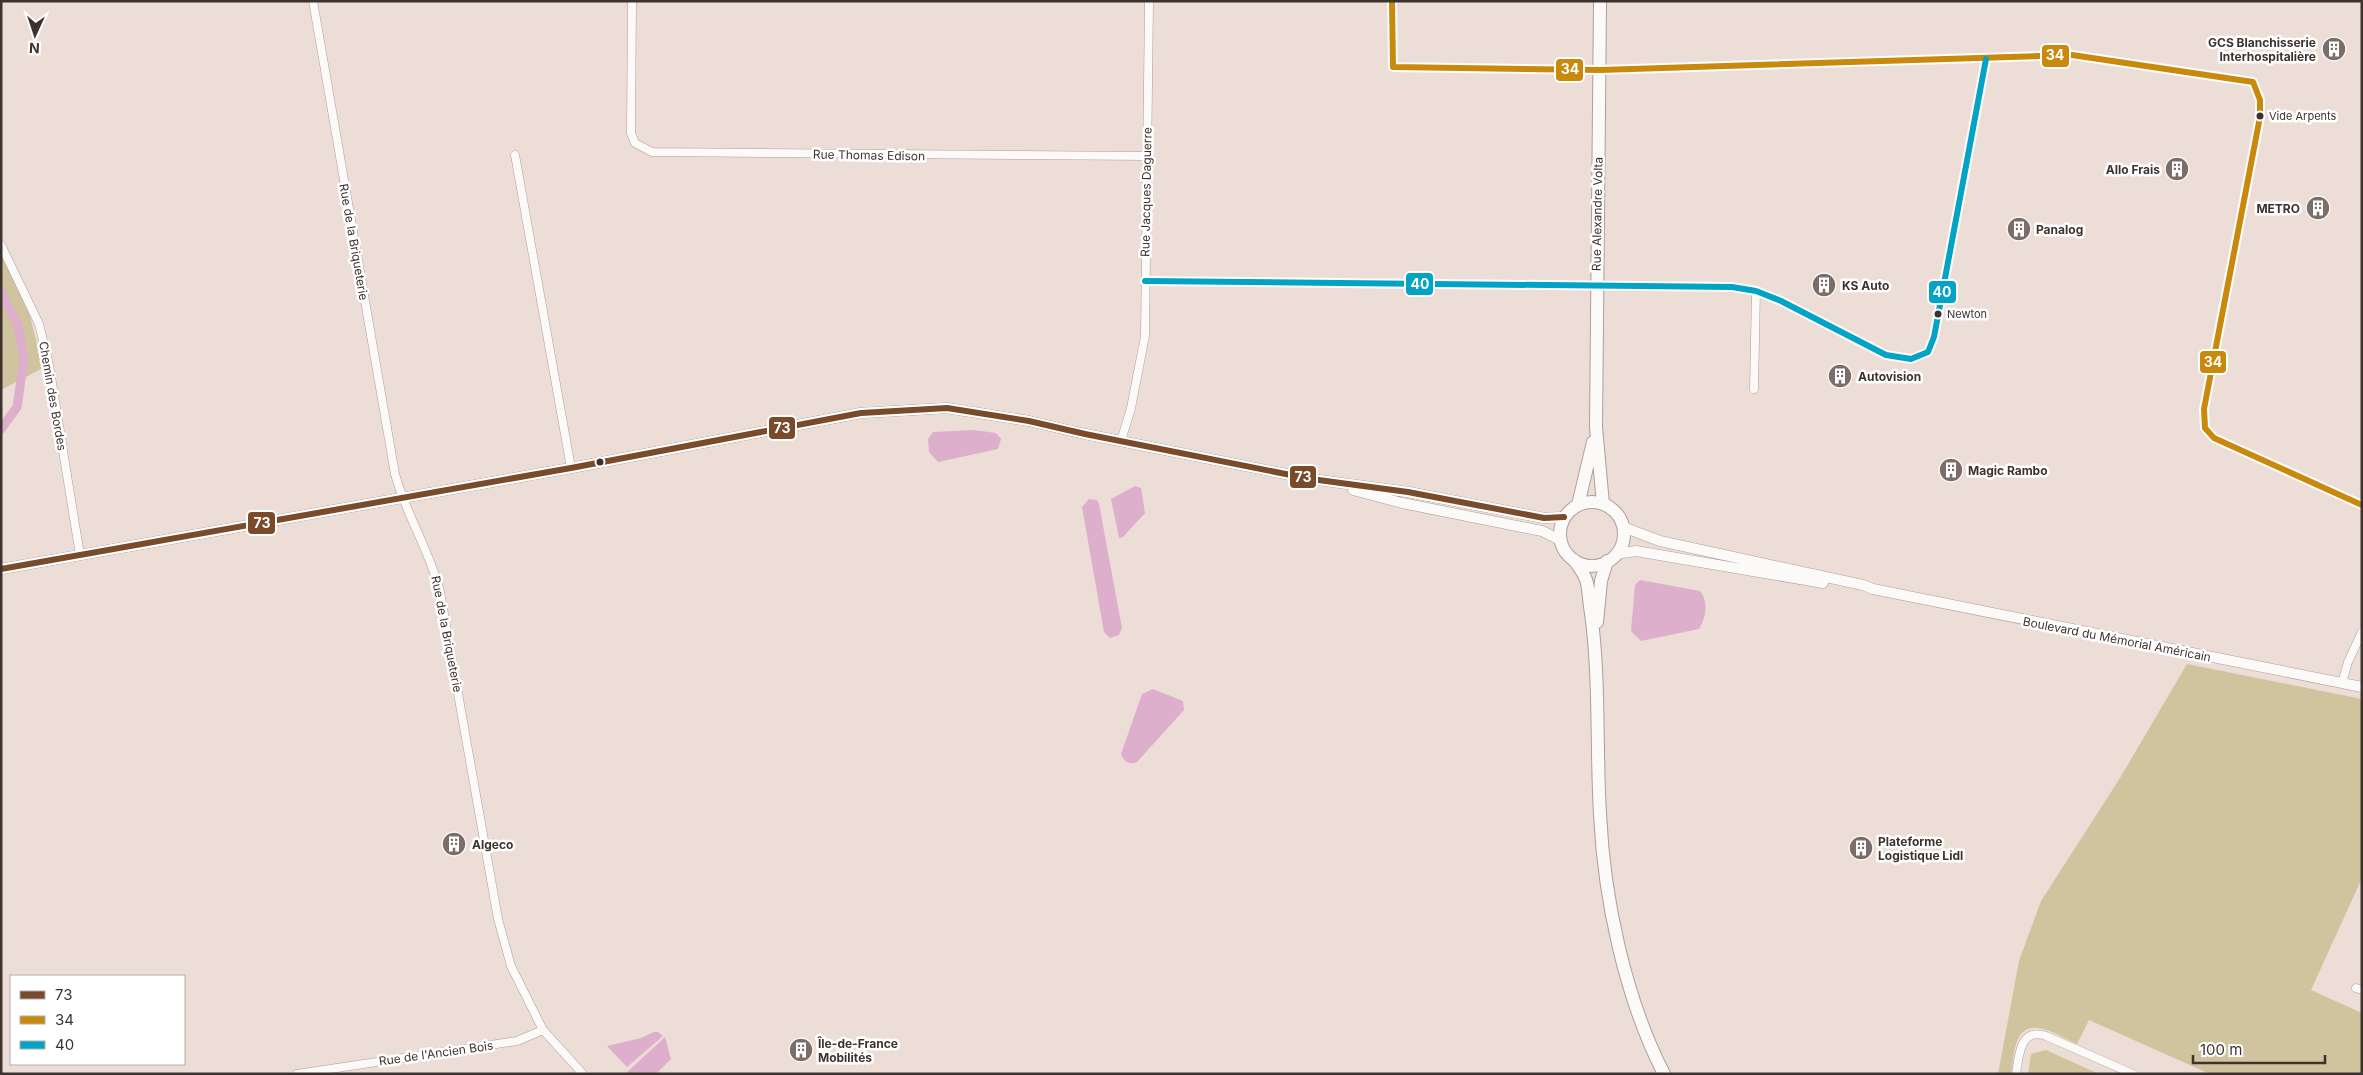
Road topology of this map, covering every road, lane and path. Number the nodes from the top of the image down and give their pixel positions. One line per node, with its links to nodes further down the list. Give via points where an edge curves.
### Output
1 (313, 1): 19 (street, Rue de la Briqueterie, via 374,360)
2 (632, 1): 9 (street, Rue Thomas Edison, via 631,133 635,143 652,152)
3 (1148, 1): 9 (street, Rue Jacques Daguerre)
4 (1392, 1): 7 (street, via 1393,67)
5 (1600, 1): 7 (main road, Rue Alexandre Volta)
6 (1986, 59): 7 (street); 13 (street, via 1934,337 1928,352 1911,359 1886,355); 22 (street, via 2072,55 2253,82 2260,100 2260,117 2204,409 2205,428 2214,438)
7 (1600, 70): 12 (main road, Rue Alexandre Volta)
8 (515, 155): 17 (street)
9 (1146, 156): 11 (street, Rue Jacques Daguerre)
10 (1, 245): 26 (street, Chemin des Bordes, via 39,324 49,365)
11 (1145, 281): 12 (street); 16 (street, Rue Jacques Daguerre, via 1145,336)
12 (1596, 286): 13 (street, via 1732,287); 15 (main road, Rue Alexandre Volta)
13 (1756, 291): 14 (street)
14 (1754, 389)
15 (1596, 427): 20 (main road, Rue Alexandre Volta); 21 (main road, Rue Alexandre Volta)
16 (1121, 441): 17 (street, via 1029,421 947,408 861,413); 18 (street)
17 (571, 468): 19 (street)
18 (1311, 479): 23 (street, via 1408,492 1544,518); 25 (street, via 1402,503 1542,531)
19 (402, 498): 26 (street); 35 (street, Rue de la Briqueterie, via 436,573 498,919 511,966)
20 (1603, 504): 21 (main road, via 1586,502); 24 (main road, via 1616,513)
21 (1578, 505): 23 (main road)
22 (2362, 505)
23 (1564, 517): 25 (main road)
24 (1623, 527): 27 (main road, via 1623,536); 30 (street, Boulevard du Mémorial Américain, via 1660,541)
25 (1560, 540): 28 (main road)
26 (80, 555): 29 (street)
27 (1611, 558): 28 (main road, via 1590,565); 30 (street, Boulevard du Mémorial Américain, via 1636,551 1861,590); 32 (main road, via 1601,580)
28 (1574, 560): 32 (main road, via 1584,573 1587,584)
29 (1, 569)
30 (1873, 589): 33 (street, Boulevard du Mémorial Américain)
31 (2362, 632): 33 (street)
32 (1595, 639): 38 (main road, via 1600,814 1612,912 1634,998)
33 (2342, 683): 34 (street, Boulevard du Mémorial Américain)
34 (2362, 687)
35 (543, 1030): 36 (street, Rue de l'Ancien Bois, via 518,1041); 37 (street, Rue de la Briqueterie)
36 (297, 1074)
37 (583, 1074)
38 (1664, 1074)
39 (2016, 1074): 40 (street, via 2022,1044 2027,1037 2036,1034)
40 (2133, 1074)

